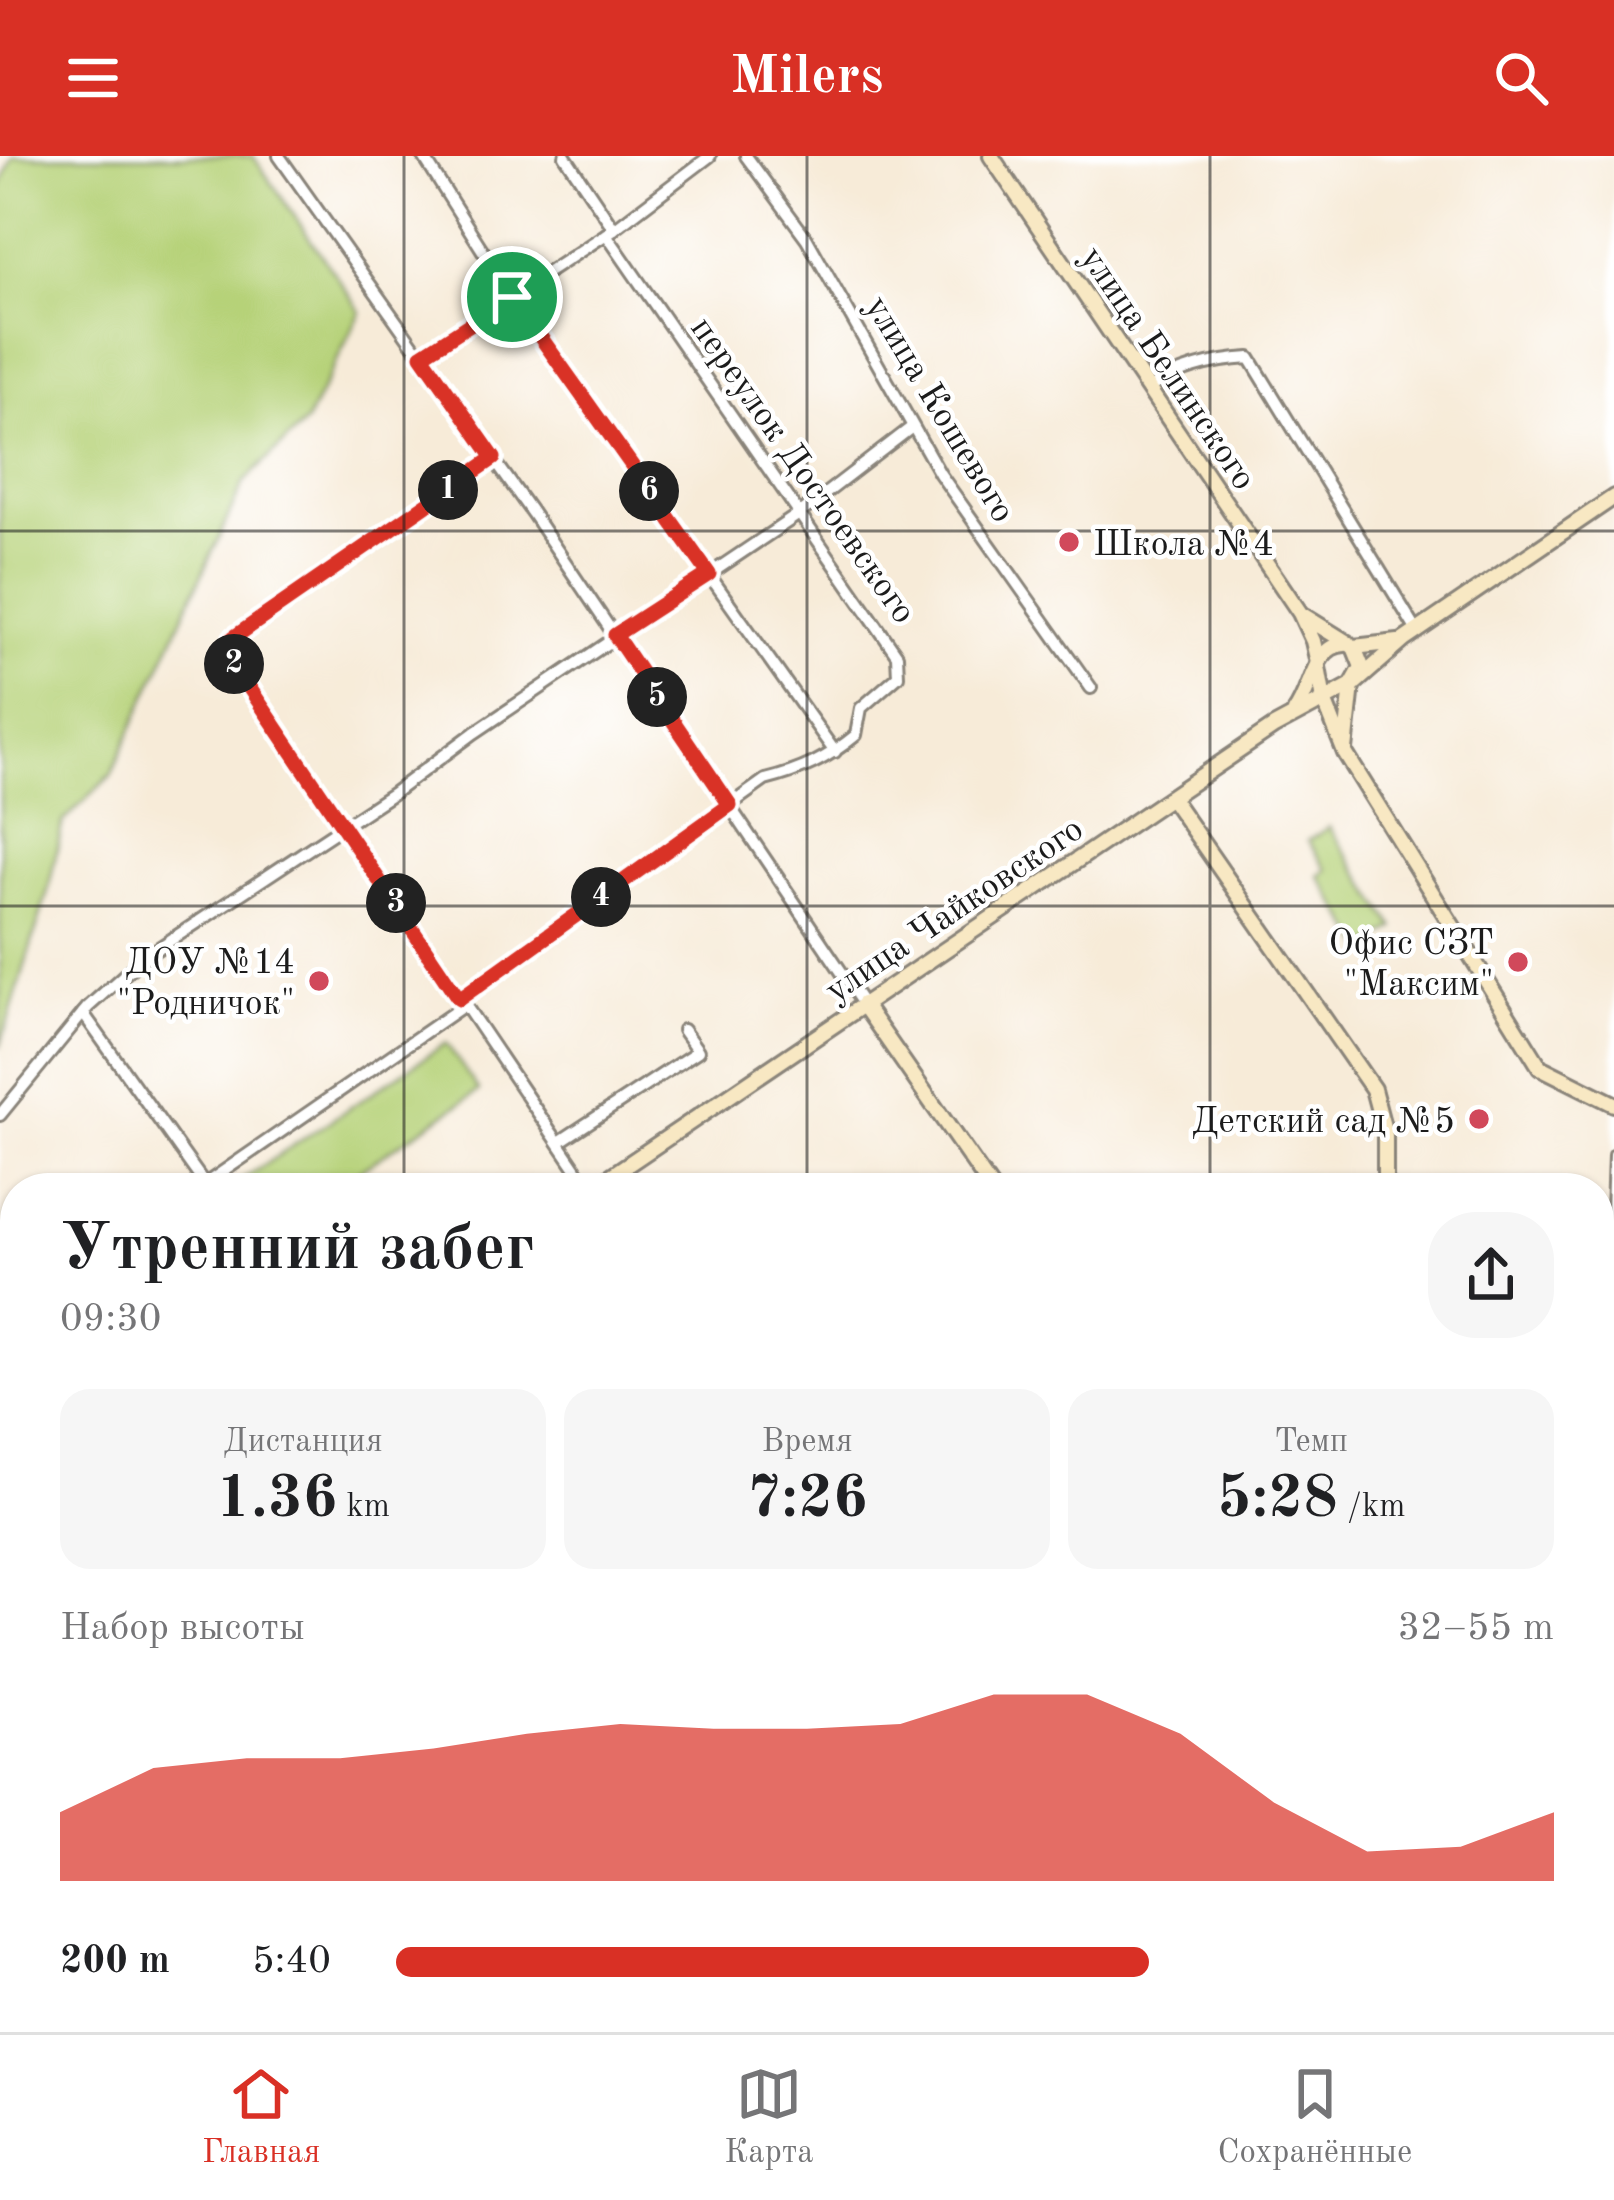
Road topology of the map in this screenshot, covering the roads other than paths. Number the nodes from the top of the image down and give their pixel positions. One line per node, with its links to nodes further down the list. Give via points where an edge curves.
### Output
1 (279, 156): 9 (street)
2 (424, 156): 8 (street)
3 (565, 156): 7 (street, переулок Достоевского)
4 (710, 156): 7 (street)
5 (746, 156): 11 (street, улица Кошевого, via 807,238)
6 (991, 156): 10 (street, улица Белинского)
7 (610, 232): 8 (street); 14 (street, переулок Достоевского)
8 (512, 297): 9 (street); 15 (street)
9 (422, 355): 12 (street)
10 (1149, 388): 16 (street, улица Белинского); 18 (street, via 1222,360 1250,358)
11 (912, 427): 14 (street); 22 (street, улица Кошевого)
12 (494, 458): 17 (street); 29 (street, via 233,638 230,659)
13 (1614, 496): 18 (street, улица Чайковского)
14 (799, 514): 15 (street); 25 (street, переулок Достоевского, via 897,655 898,676 861,708 856,735)
15 (709, 574): 17 (street); 25 (street)
16 (1300, 613): 19 (street); 20 (street)
17 (615, 635): 28 (street); 29 (street)
18 (1411, 636): 19 (street); 21 (street, улица Чайковского)
19 (1351, 645): 20 (street, via 1327,648); 21 (street, via 1362,667)
20 (1318, 665): 21 (street, via 1330,684); 23 (street); 24 (street)
21 (1353, 684): 23 (street, улица Чайковского); 26 (street)
22 (1091, 688)
23 (1324, 700): 24 (street, улица Чайковского); 26 (street)
24 (1291, 716): 27 (street, улица Чайковского)
25 (836, 752): 28 (street, via 764,780)
26 (1345, 753): 34 (street, via 1540,1067)
27 (1171, 798): 31 (street, улица Чайковского); 42 (street, via 1373,1089)
28 (730, 805): 30 (street); 31 (street)
29 (344, 825): 30 (street); 32 (street, via 142,959)
30 (461, 1002): 36 (street); 38 (street)
31 (863, 1004): 40 (street, улица Чайковского); 41 (street)
32 (83, 1013): 35 (street); 37 (street)
33 (683, 1030): 36 (street, via 698,1052)
34 (1614, 1104)
35 (0, 1115)
36 (560, 1142): 39 (street)
37 (197, 1173)
38 (224, 1173)
39 (581, 1173)
40 (613, 1173)
41 (981, 1173)
42 (1385, 1173)

